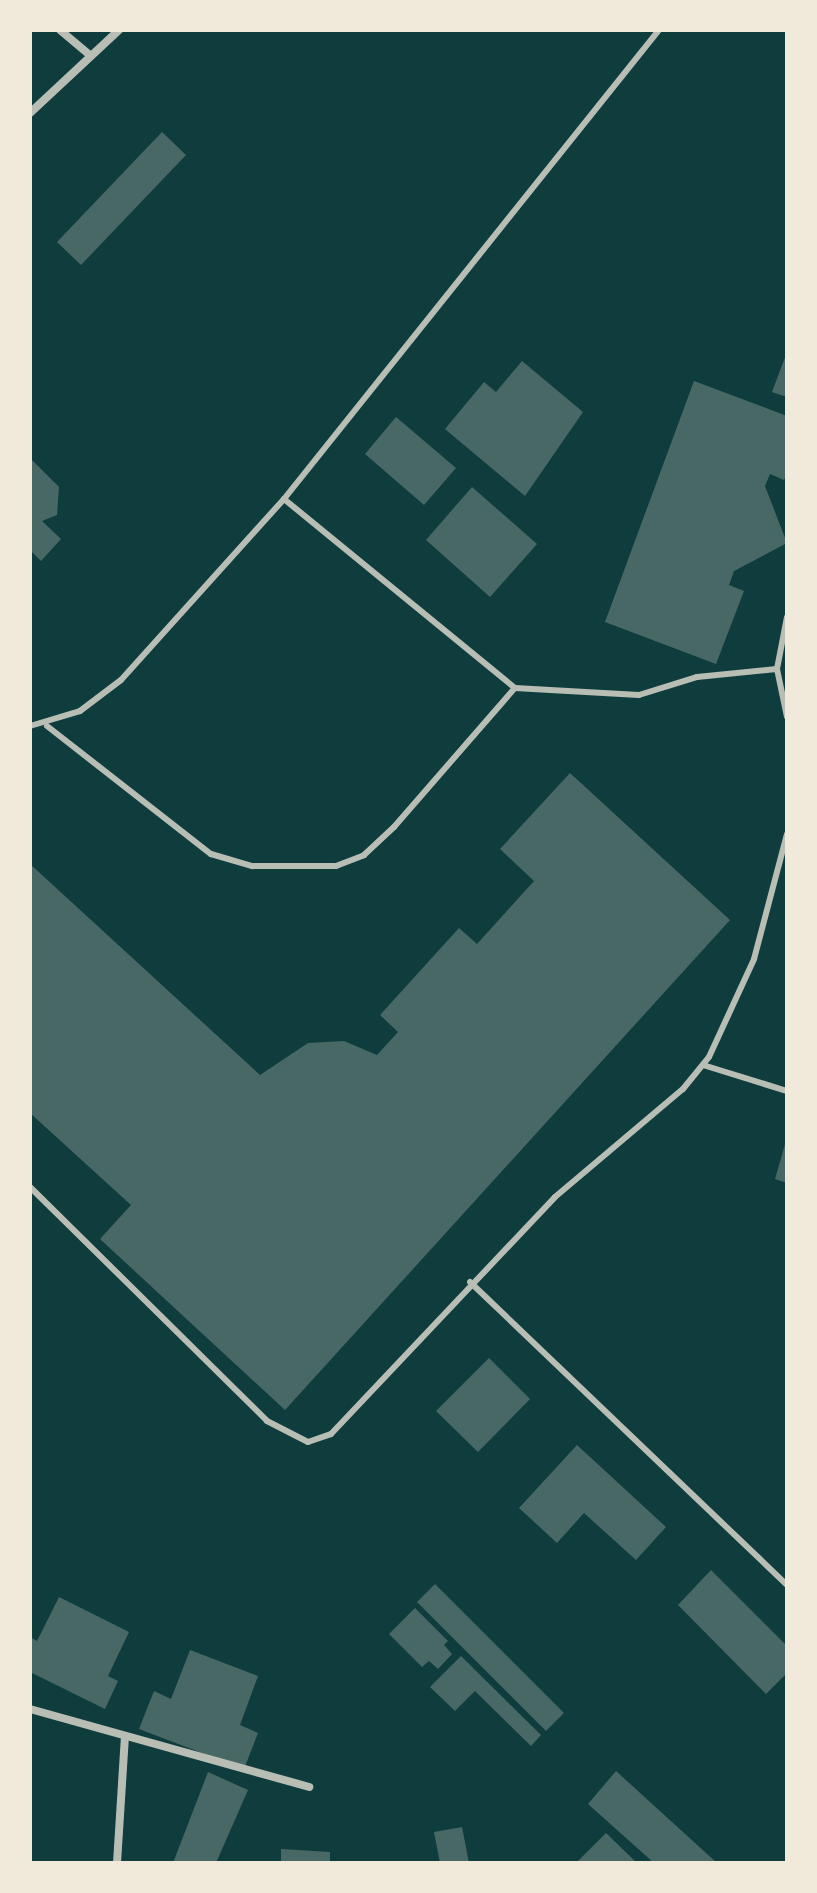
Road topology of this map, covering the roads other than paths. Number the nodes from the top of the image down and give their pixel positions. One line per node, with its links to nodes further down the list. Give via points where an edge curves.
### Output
1 (60, 30): 4 (street)
2 (119, 30): 4 (street)
3 (659, 30): 6 (lane)
4 (91, 56): 5 (street)
5 (30, 113)
6 (284, 499): 9 (lane); 12 (lane, via 121,680)
7 (787, 617): 8 (lane)
8 (777, 669): 9 (lane, via 697,677 639,695); 10 (lane)
9 (515, 688): 12 (lane, via 394,827 364,855 336,866 252,866 211,854)
10 (787, 717)
11 (30, 726): 12 (lane)
12 (47, 726)
13 (787, 834): 14 (lane, via 754,959)
14 (703, 1065): 15 (lane); 17 (lane)
15 (787, 1091)
16 (30, 1187): 17 (lane, via 267,1421 308,1442 331,1434)
17 (470, 1282): 18 (lane)
18 (787, 1585)
19 (30, 1709): 20 (street)
20 (125, 1737): 21 (street); 22 (street)
21 (309, 1787)
22 (117, 1863)

